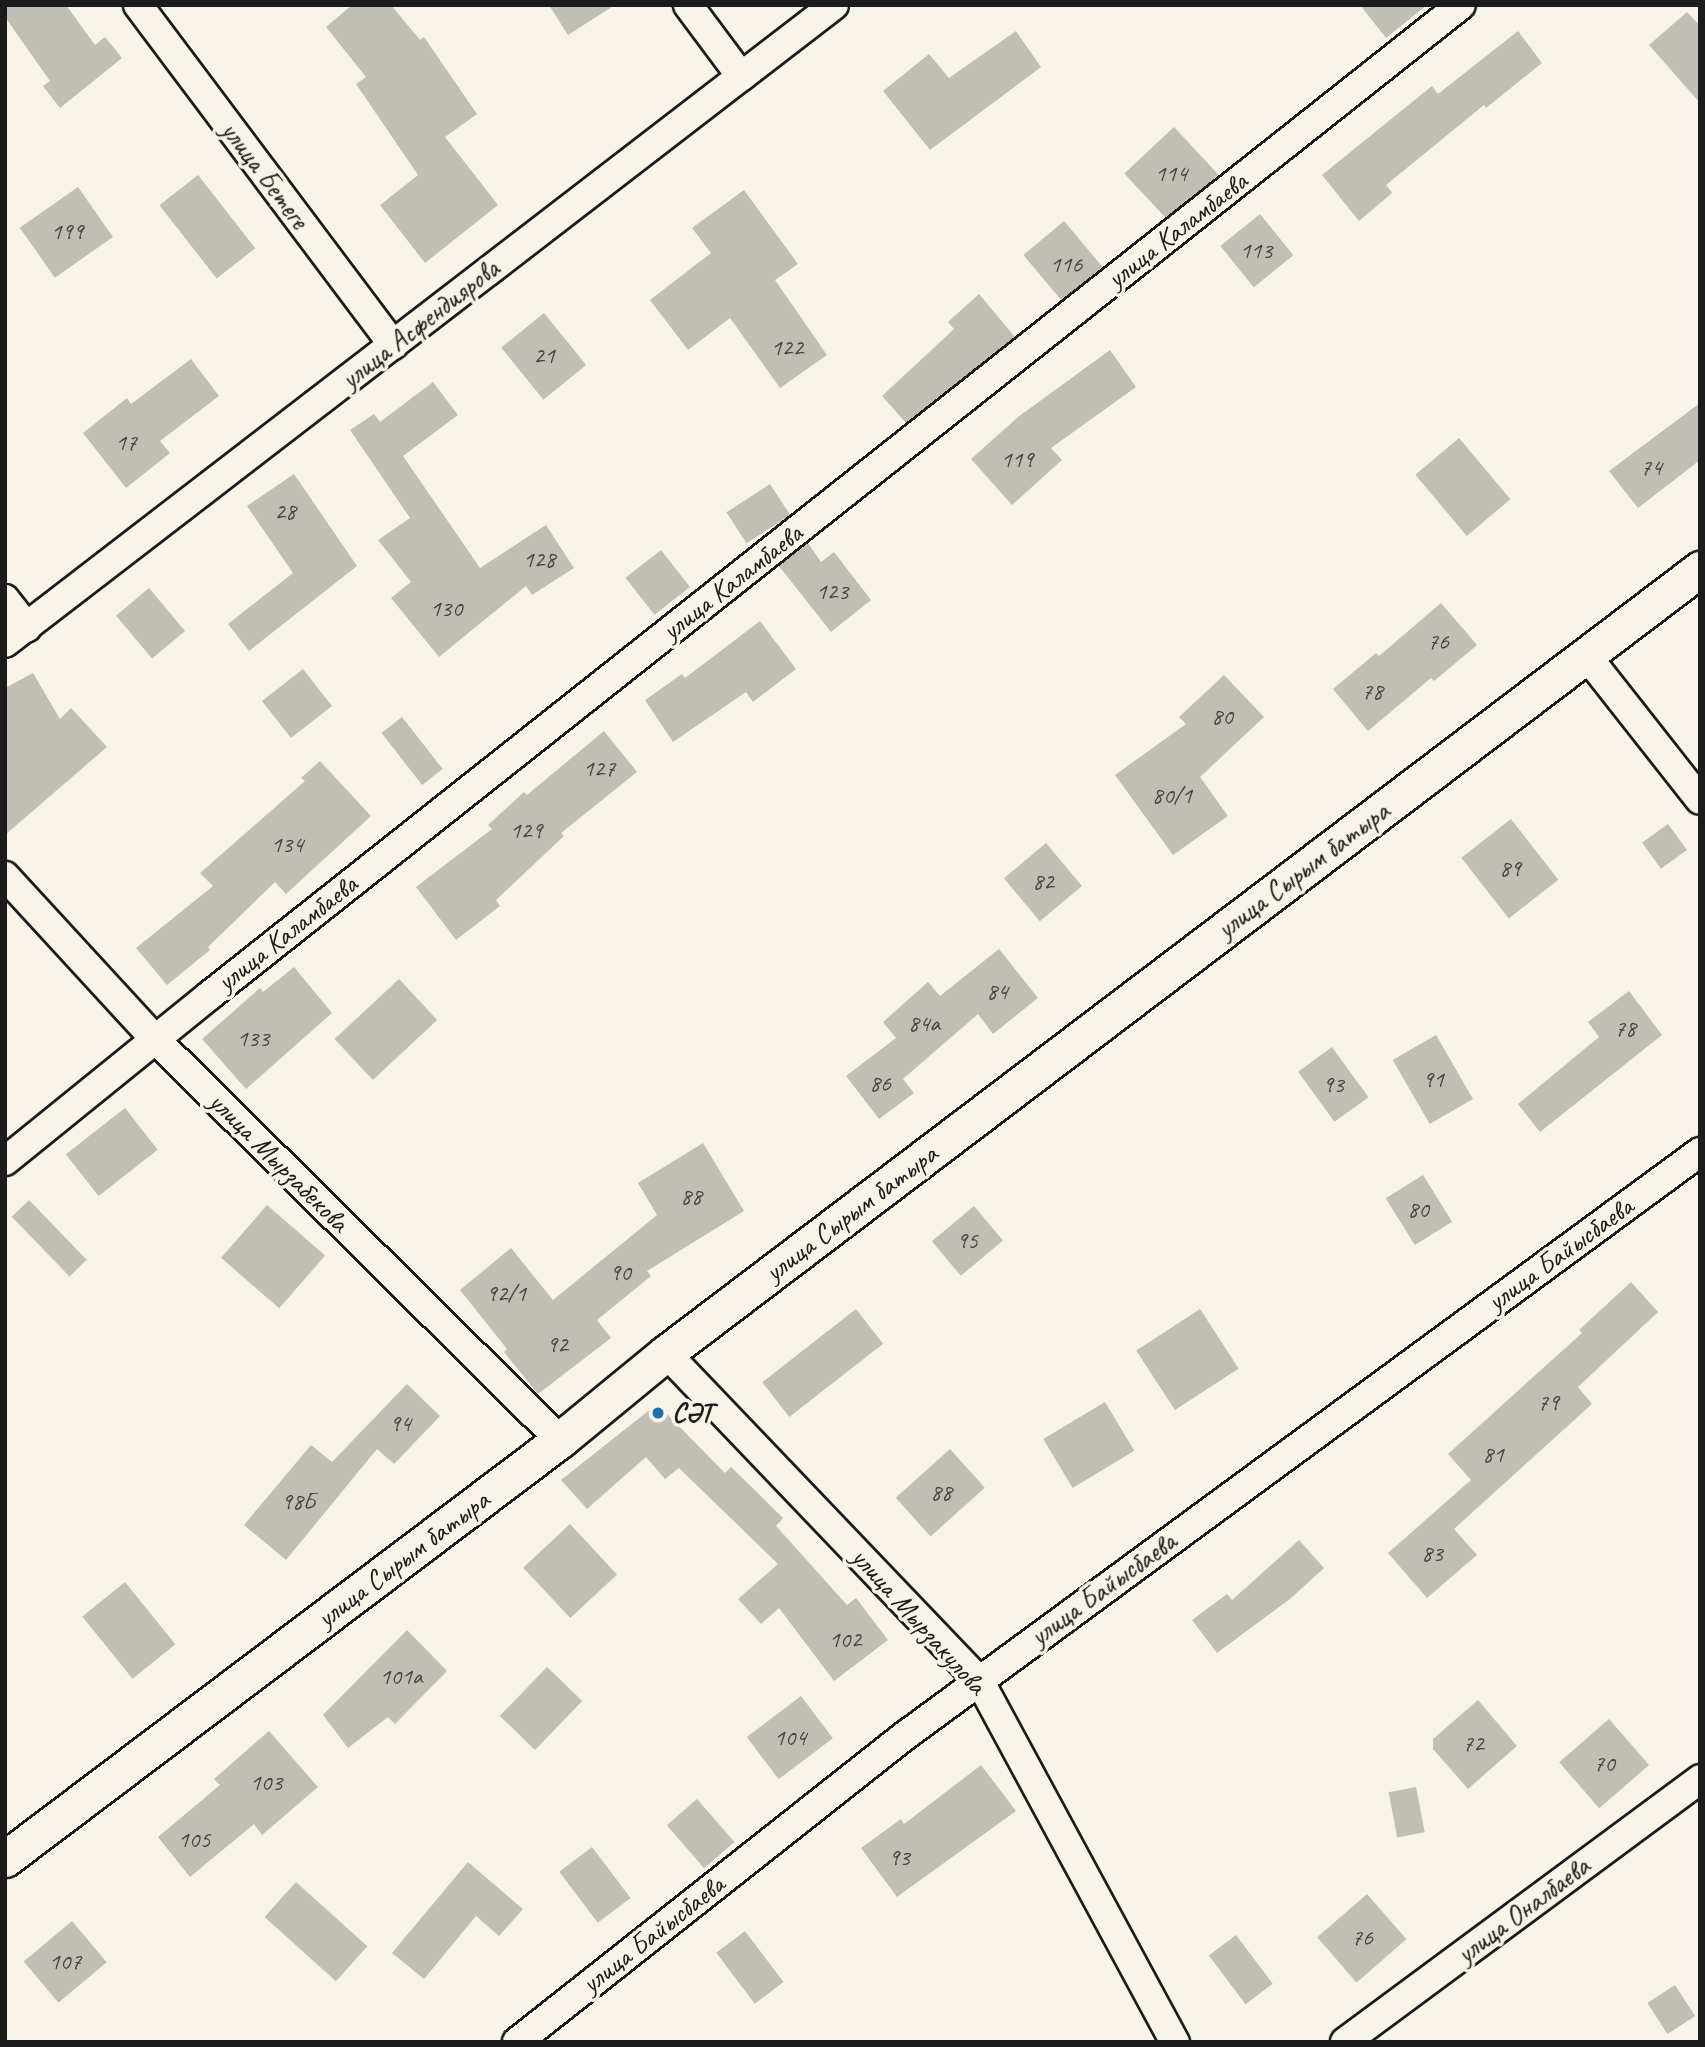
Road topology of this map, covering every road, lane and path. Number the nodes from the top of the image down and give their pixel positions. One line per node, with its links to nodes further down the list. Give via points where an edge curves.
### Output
1 (138, 5): 6 (street, улица Бетеге)
2 (688, 5): 5 (street)
3 (834, 5): 5 (street, улица Асфендиярова)
4 (1461, 5): 13 (street, улица Каламбаева)
5 (741, 76): 6 (street, улица Асфендиярова)
6 (393, 345): 9 (street, улица Асфендиярова)
7 (1700, 569): 10 (street, улица Сырым батыра)
8 (5, 599): 9 (street)
9 (16, 635)
10 (1586, 655): 11 (street); 16 (street, улица Сырым батыра)
11 (1700, 800)
12 (5, 876): 13 (street, улица Мырзабекова)
13 (156, 1040): 15 (street, улица Каламбаева); 17 (street, улица Мырзабекова)
14 (1700, 1152): 18 (street, улица Байысбаева)
15 (5, 1161)
16 (666, 1353): 17 (street, улица Сырым батыра); 18 (street, улица Мырзакулова)
17 (560, 1440): 20 (street, улица Сырым батыра)
18 (979, 1680): 21 (street, улица Байысбаева); 22 (street, улица Мырзакулова)
19 (1700, 1779): 23 (street, улица Оналбаева)
20 (5, 1859)
21 (517, 2042)
22 (1175, 2042)
23 (1345, 2042)

